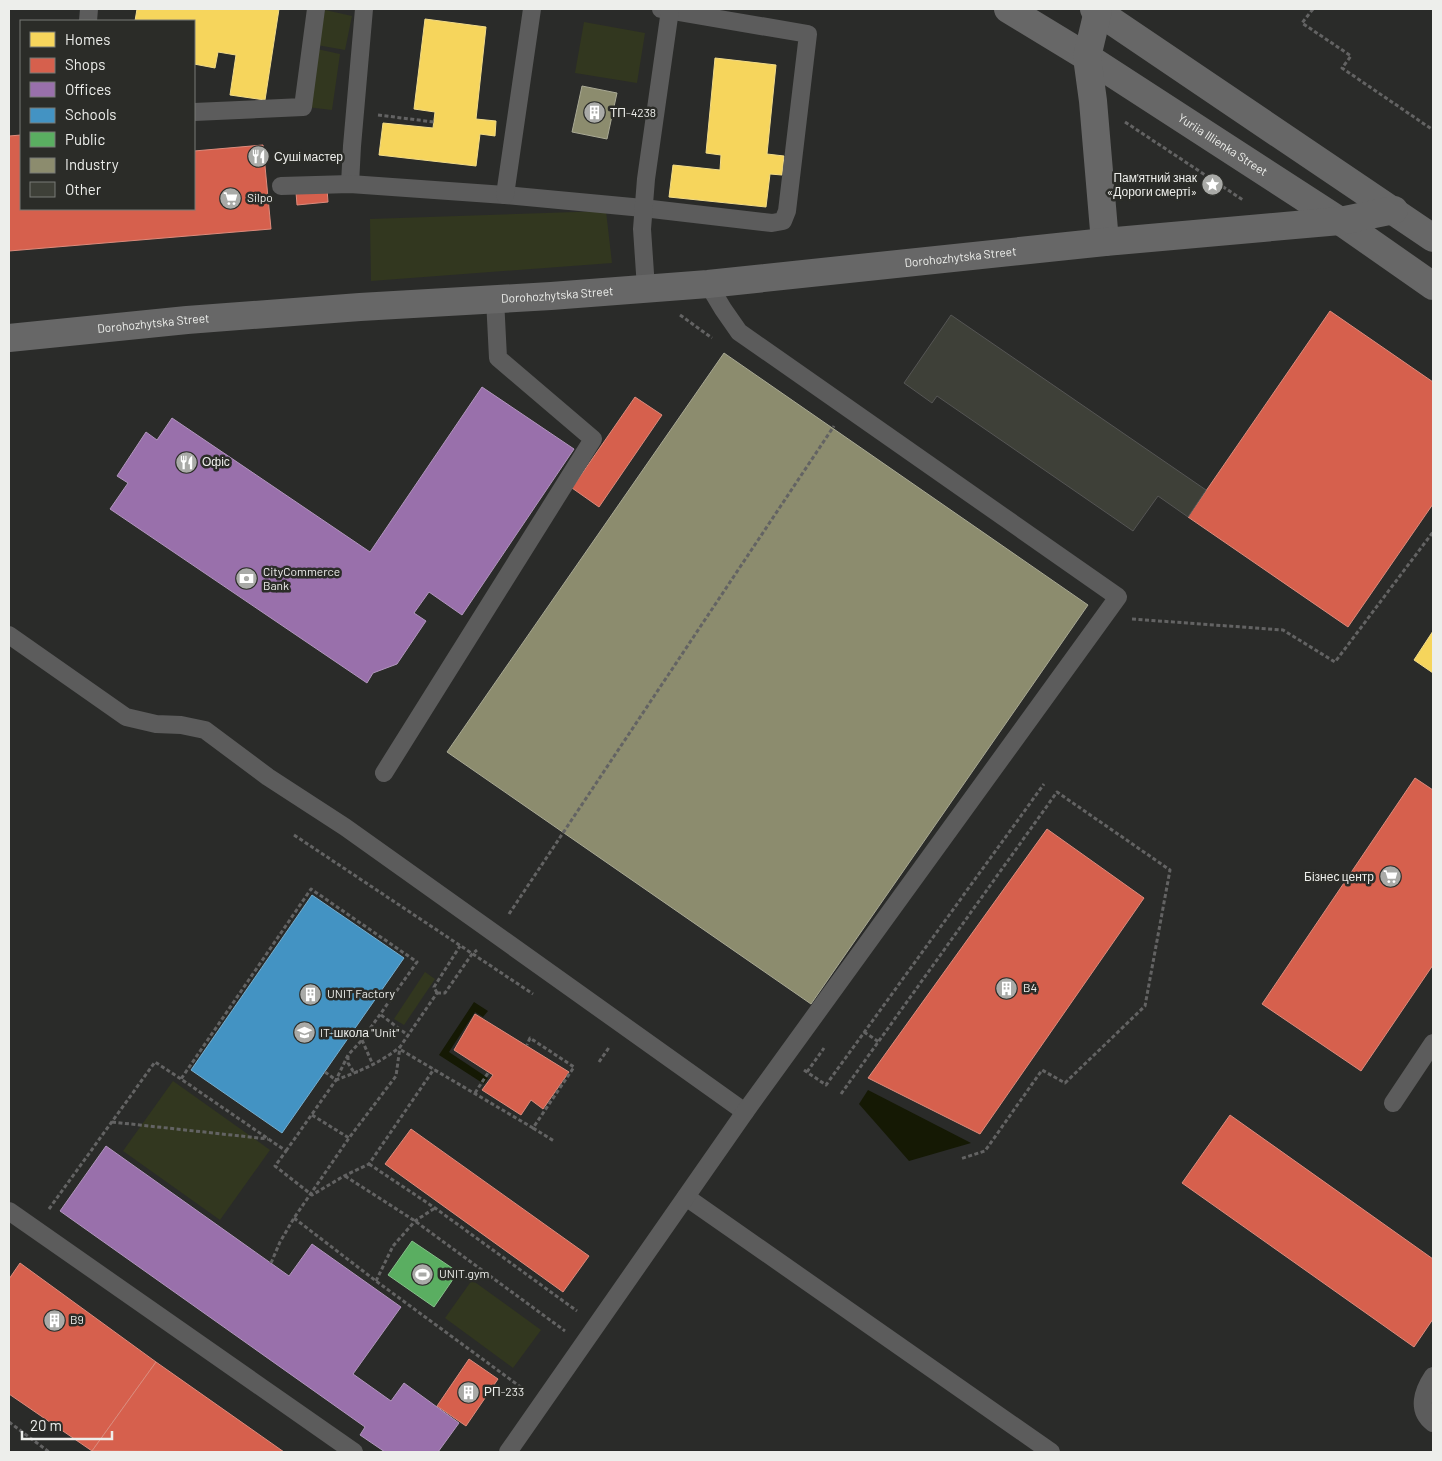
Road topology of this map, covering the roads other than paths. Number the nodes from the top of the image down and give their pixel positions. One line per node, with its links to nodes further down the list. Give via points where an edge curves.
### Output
1 (316, 9): 8 (lane, via 303,107)
2 (364, 9): 9 (lane)
3 (532, 9): 11 (lane)
4 (1008, 9): 7 (street, Yuriia Illienka Street)
5 (666, 10): 12 (lane); 12 (lane, via 808,34 787,211 783,221 772,223)
6 (1096, 10): 7 (street); 13 (street)
7 (1086, 57): 14 (street, Yuriia Illienka Street); 16 (street)
8 (195, 112)
9 (350, 184): 10 (lane); 11 (lane)
10 (281, 186)
11 (505, 196): 12 (lane)
12 (643, 208): 19 (lane)
13 (1394, 210): 14 (street, Dorohozhytska Street); 15 (street)
14 (1340, 221): 16 (street, Dorohozhytska Street); 18 (street, Yuriia Illienka Street)
15 (1433, 238)
16 (1105, 242): 17 (street, Dorohozhytska Street)
17 (708, 284): 19 (street, Dorohozhytska Street); 26 (lane, via 739,332 1118,597)
18 (1433, 286)
19 (646, 288): 20 (street, Dorohozhytska Street)
20 (495, 299): 21 (street, Dorohozhytska Street, via 196,320); 23 (lane, via 498,358 593,439)
21 (9, 338)
22 (9, 635): 26 (lane, via 126,717 205,730)
23 (384, 773)
24 (1433, 1043): 25 (lane)
25 (1392, 1103)
26 (745, 1112): 27 (lane)
27 (686, 1197): 32 (lane); 33 (lane)
28 (9, 1210): 31 (lane)
29 (1433, 1376): 30 (lane, via 1422,1394 1423,1408)
30 (1433, 1423)
31 (354, 1452)
32 (508, 1452)
33 (1052, 1452)

